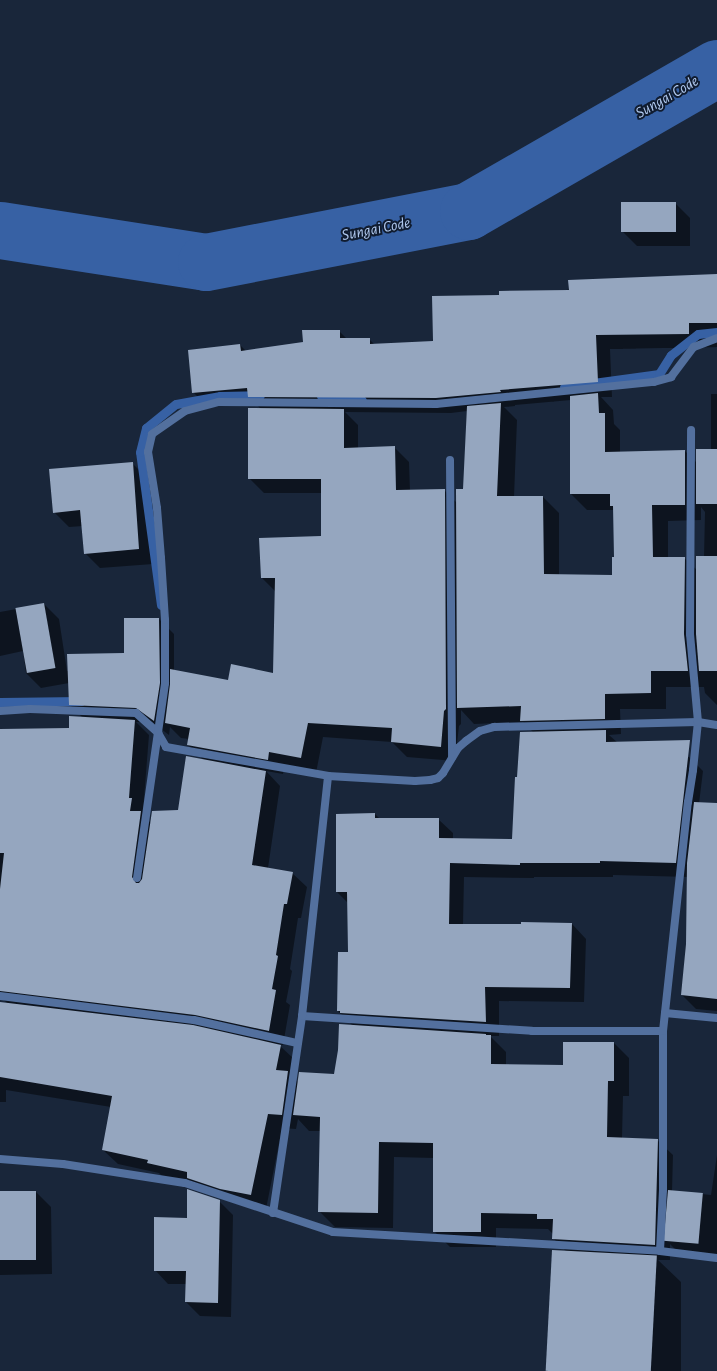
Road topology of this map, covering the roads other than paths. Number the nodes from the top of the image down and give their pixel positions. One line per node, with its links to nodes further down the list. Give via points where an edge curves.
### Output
1 (717, 338): 7 (street, via 694,346 671,377 636,385 436,404 219,402 185,411 166,422 152,434 148,452 157,508 165,620 165,683)
2 (691, 430): 5 (street, via 690,634)
3 (450, 460): 8 (street)
4 (0, 711): 7 (street, via 30,709 136,713)
5 (698, 722): 6 (street); 8 (street, via 494,726 480,731 466,741); 12 (street)
6 (717, 724)
7 (158, 733): 9 (street, via 166,747); 10 (street)
8 (452, 757): 9 (street, via 443,773 438,778 430,780)
9 (328, 776): 13 (street)
10 (137, 878)
11 (0, 996): 16 (street, via 194,1020)
12 (665, 1013): 14 (street); 15 (street)
13 (302, 1016): 15 (street, via 532,1031); 16 (street)
14 (717, 1018)
15 (663, 1031): 19 (street, via 663,1190)
16 (297, 1043): 18 (street)
17 (0, 1159): 18 (street, via 63,1164 184,1183)
18 (273, 1213): 19 (street, via 333,1232)
19 (660, 1251): 20 (street)
20 (717, 1258)

